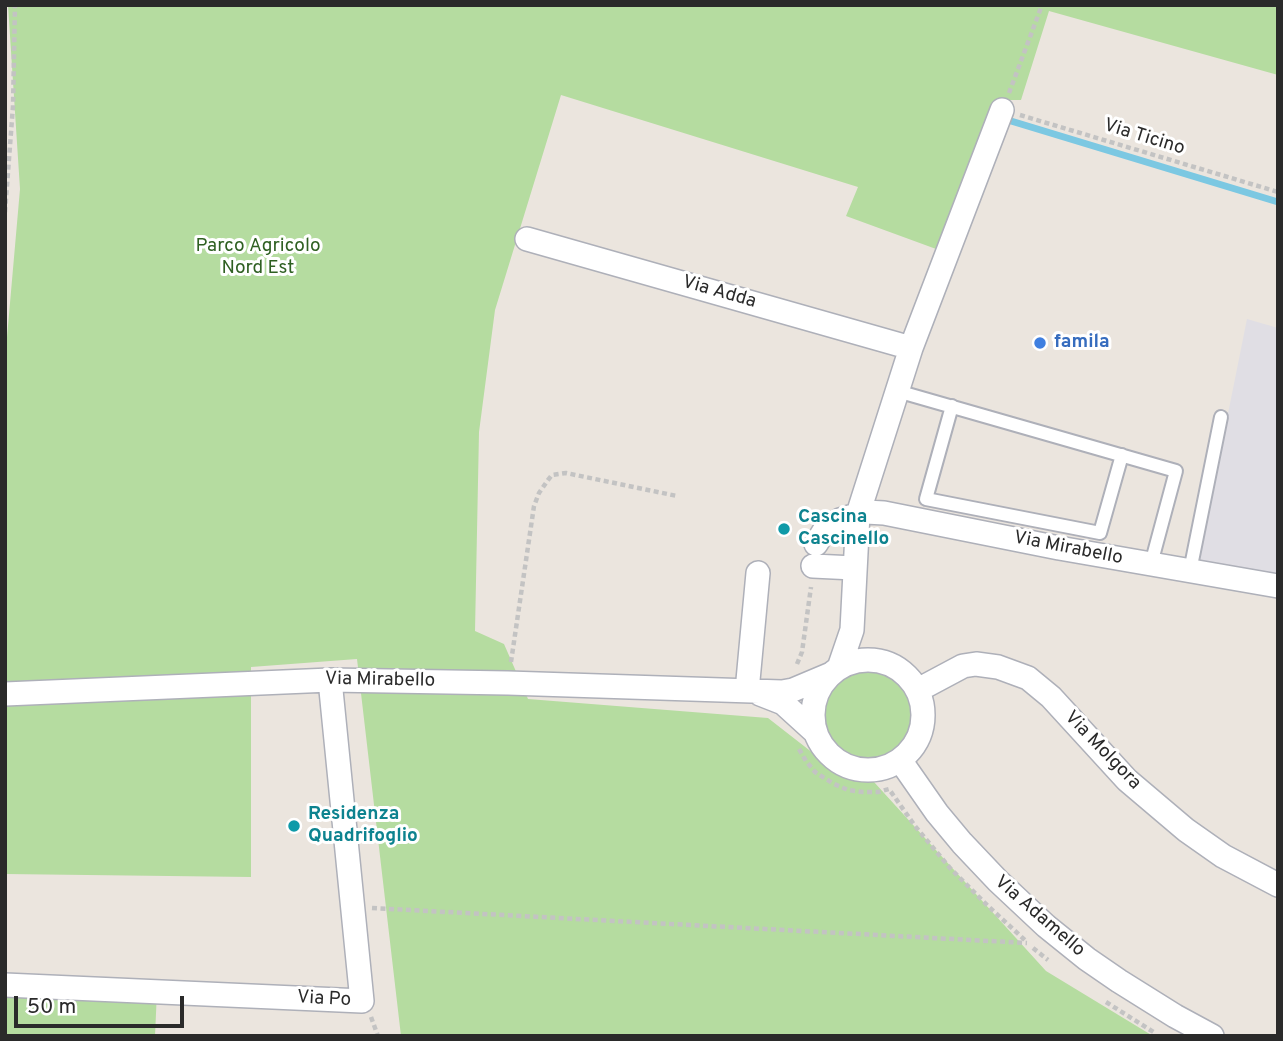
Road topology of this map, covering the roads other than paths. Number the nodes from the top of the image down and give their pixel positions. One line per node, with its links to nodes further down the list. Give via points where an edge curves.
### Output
1 (1002, 110): 3 (street)
2 (527, 239): 3 (street, Via Adda)
3 (911, 348): 4 (street)
4 (897, 391): 5 (lane); 8 (street)
5 (951, 406): 7 (lane); 7 (lane, via 926,499 1100,533)
6 (1221, 417): 11 (lane)
7 (1122, 455): 9 (lane, via 1176,471)
8 (858, 514): 9 (street, Via Mirabello, via 884,513); 10 (street); 10 (street, Via Mirabello, via 824,531 815,555)
9 (1151, 564): 11 (street, Via Mirabello)
10 (854, 568): 14 (street)
11 (1190, 571): 13 (street, Via Mirabello)
12 (758, 573): 19 (street)
13 (1278, 586)
14 (852, 610): 15 (street, via 860,633); 16 (street, via 852,629)
15 (886, 662): 16 (street, via 859,660); 18 (street, via 905,673)
16 (835, 671): 19 (street, Via Mirabello, via 789,691); 21 (street, via 819,690)
17 (330, 680): 19 (street, Via Mirabello); 20 (street, Via Mirabello); 24 (street, Via Po, via 362,1001)
18 (918, 690): 22 (street, via 923,710 921,731); 23 (street, Via Molgora, via 976,664 1028,678 1127,780 1200,841)
19 (751, 691): 21 (street, Via Mirabello, via 783,703)
20 (5, 694)
21 (805, 737): 22 (street, via 854,769 880,769)
22 (900, 760): 25 (street, Via Adamello, via 962,843 1046,926 1119,981)
23 (1278, 885)
24 (5, 985)
25 (1212, 1036)

